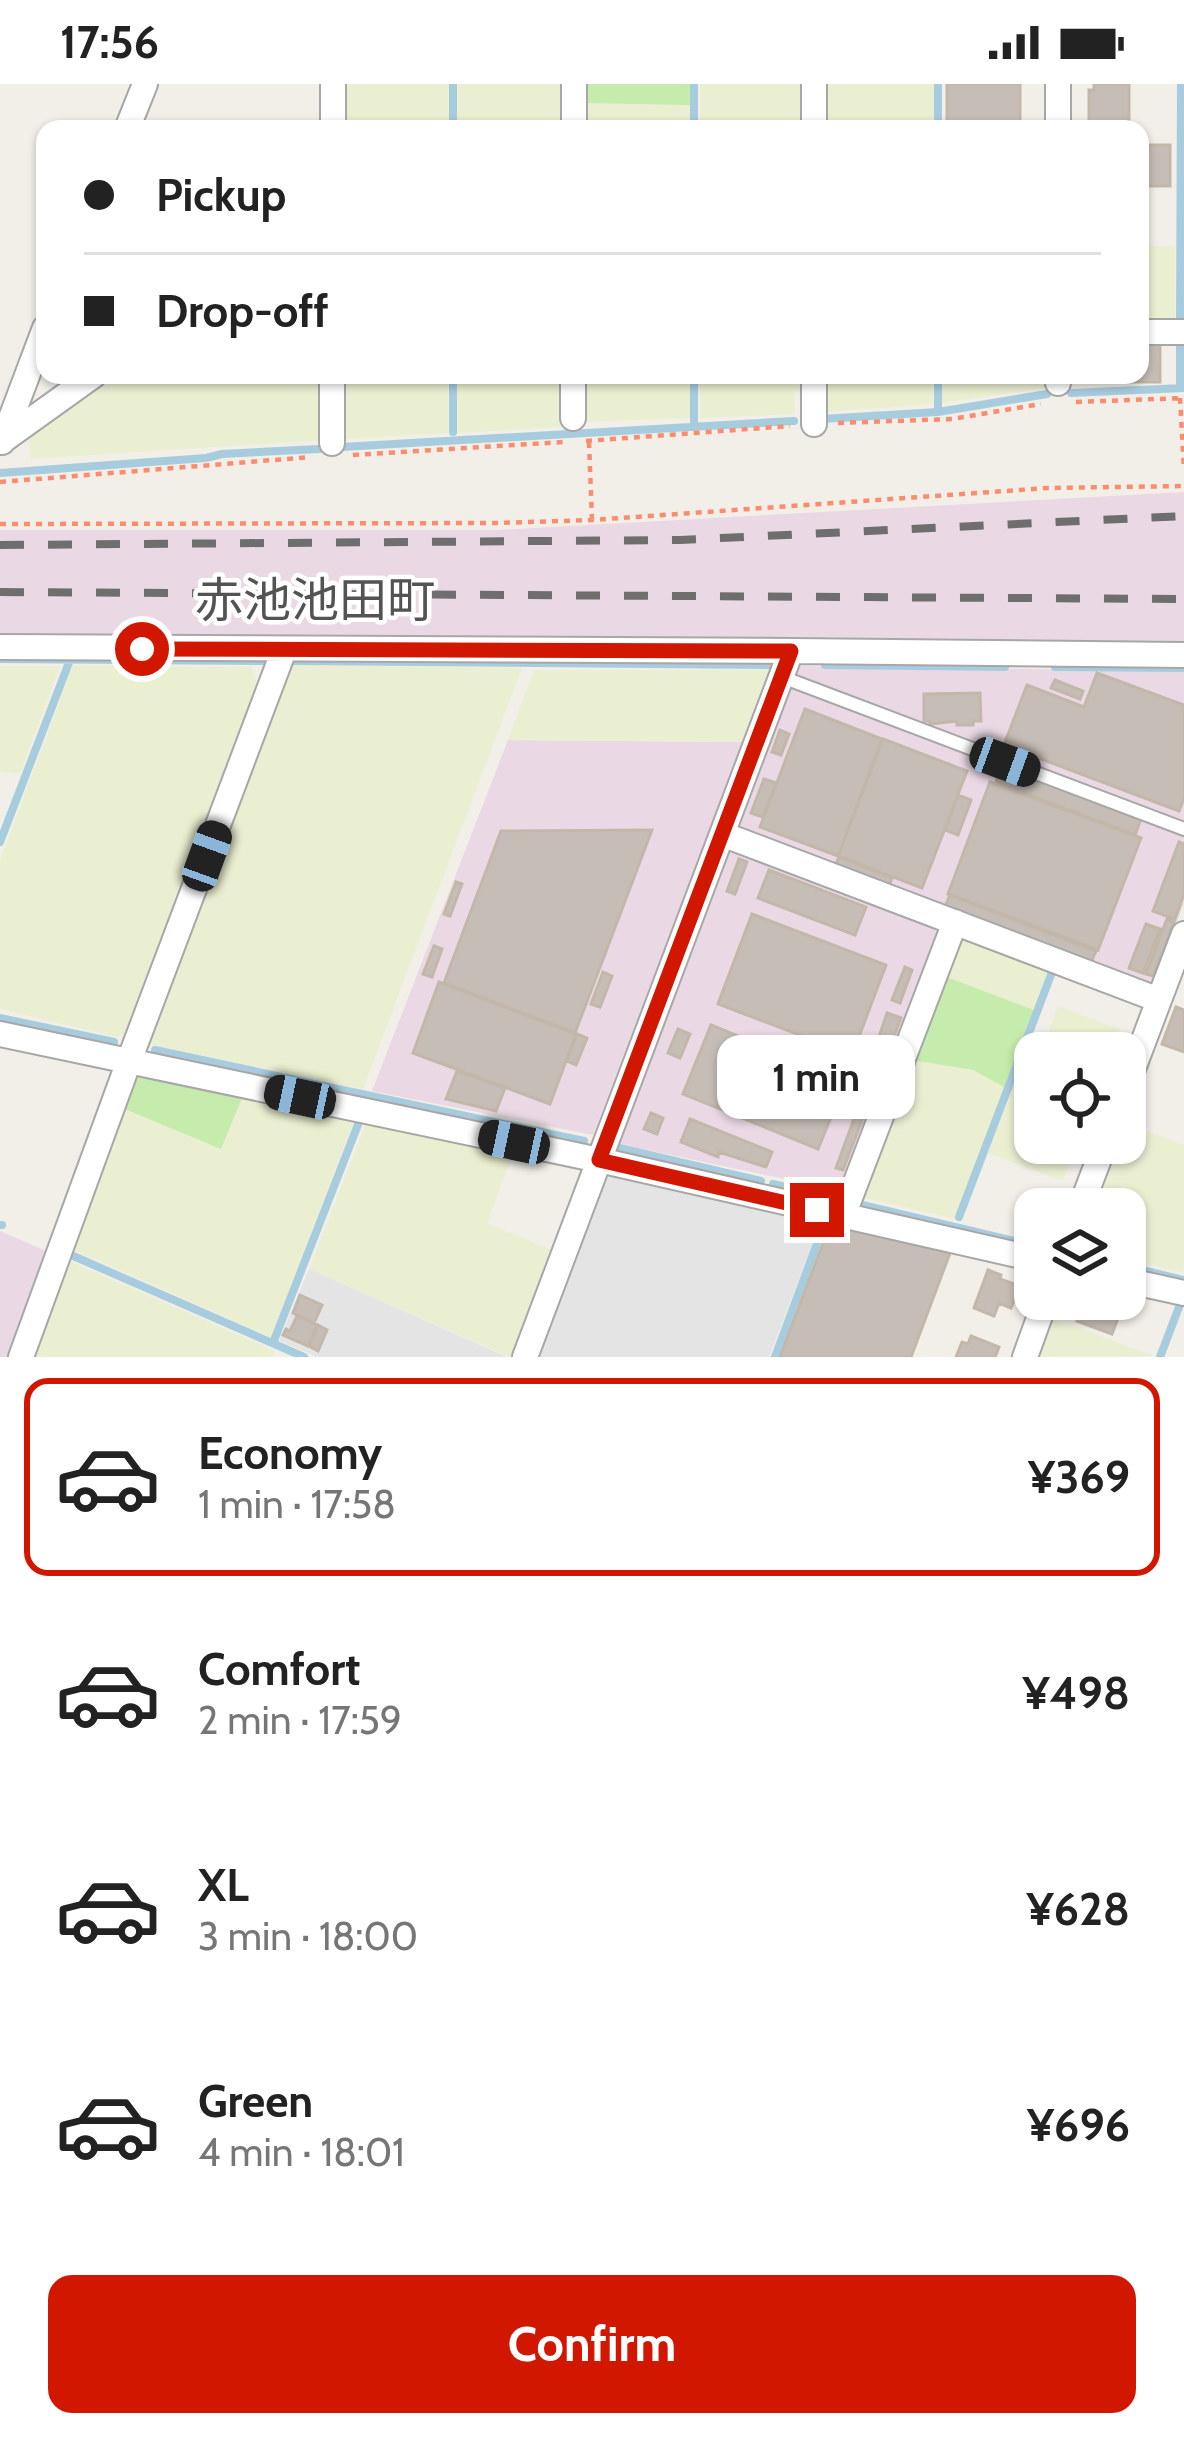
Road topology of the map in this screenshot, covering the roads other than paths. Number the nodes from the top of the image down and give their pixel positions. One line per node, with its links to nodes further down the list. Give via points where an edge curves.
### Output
1 (146, 84): 6 (street)
2 (332, 84): 7 (street)
3 (574, 84): 8 (street)
4 (814, 84): 9 (street)
5 (1058, 84): 10 (street)
6 (131, 120)
7 (332, 120)
8 (574, 120)
9 (814, 120)
10 (1058, 120)
11 (1149, 332): 12 (street)
12 (1184, 332)
13 (36, 351): 20 (street)
14 (82, 384): 20 (street)
15 (333, 384): 21 (street)
16 (573, 384): 18 (street)
17 (814, 384): 19 (street)
18 (573, 418)
19 (814, 424)
20 (1, 442)
21 (339, 451)
22 (0, 647): 23 (street)
23 (284, 650): 24 (street); 34 (street)
24 (791, 651): 25 (street); 26 (street)
25 (1184, 655)
26 (781, 677): 27 (lane); 28 (street)
27 (1184, 829)
28 (722, 834): 29 (street); 35 (street)
29 (955, 922): 31 (street); 36 (street)
30 (1184, 934): 31 (street)
31 (1159, 1000): 33 (street)
32 (0, 1034): 34 (street)
33 (1146, 1034)
34 (129, 1061): 35 (street); 41 (street)
35 (599, 1160): 36 (street); 42 (street)
36 (844, 1216): 37 (street)
37 (1014, 1254)
38 (1146, 1285): 39 (street)
39 (1184, 1293)
40 (1038, 1320): 43 (street)
41 (21, 1357)
42 (525, 1357)
43 (1024, 1357)

